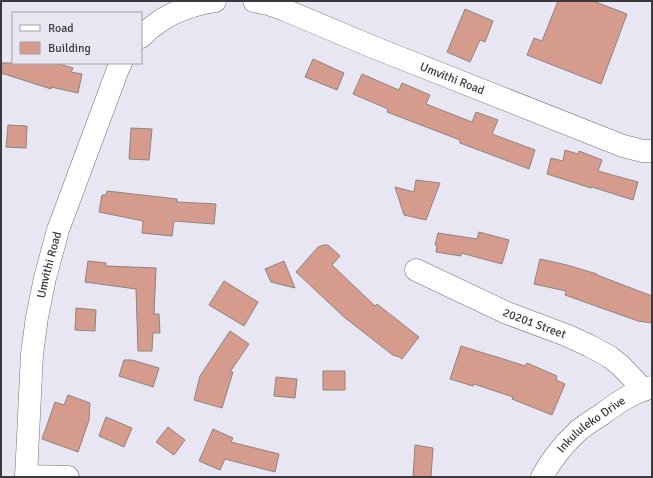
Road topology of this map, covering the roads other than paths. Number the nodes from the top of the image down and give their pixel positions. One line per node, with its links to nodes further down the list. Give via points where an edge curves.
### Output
1 (215, 1): 3 (street, via 180,10 159,21)
2 (254, 1): 5 (street, Umvithi Road, via 285,10 623,146)
3 (142, 36)
4 (120, 64): 8 (street, Umvithi Road, via 58,230 44,278 32,354)
5 (652, 151)
6 (416, 270): 7 (street, 20201 Street, via 507,313 566,334 590,346 610,357)
7 (648, 388): 10 (street, Inkululeko Drive, via 620,401 578,431 560,450)
8 (26, 476): 9 (street)
9 (68, 477)
10 (542, 477)

